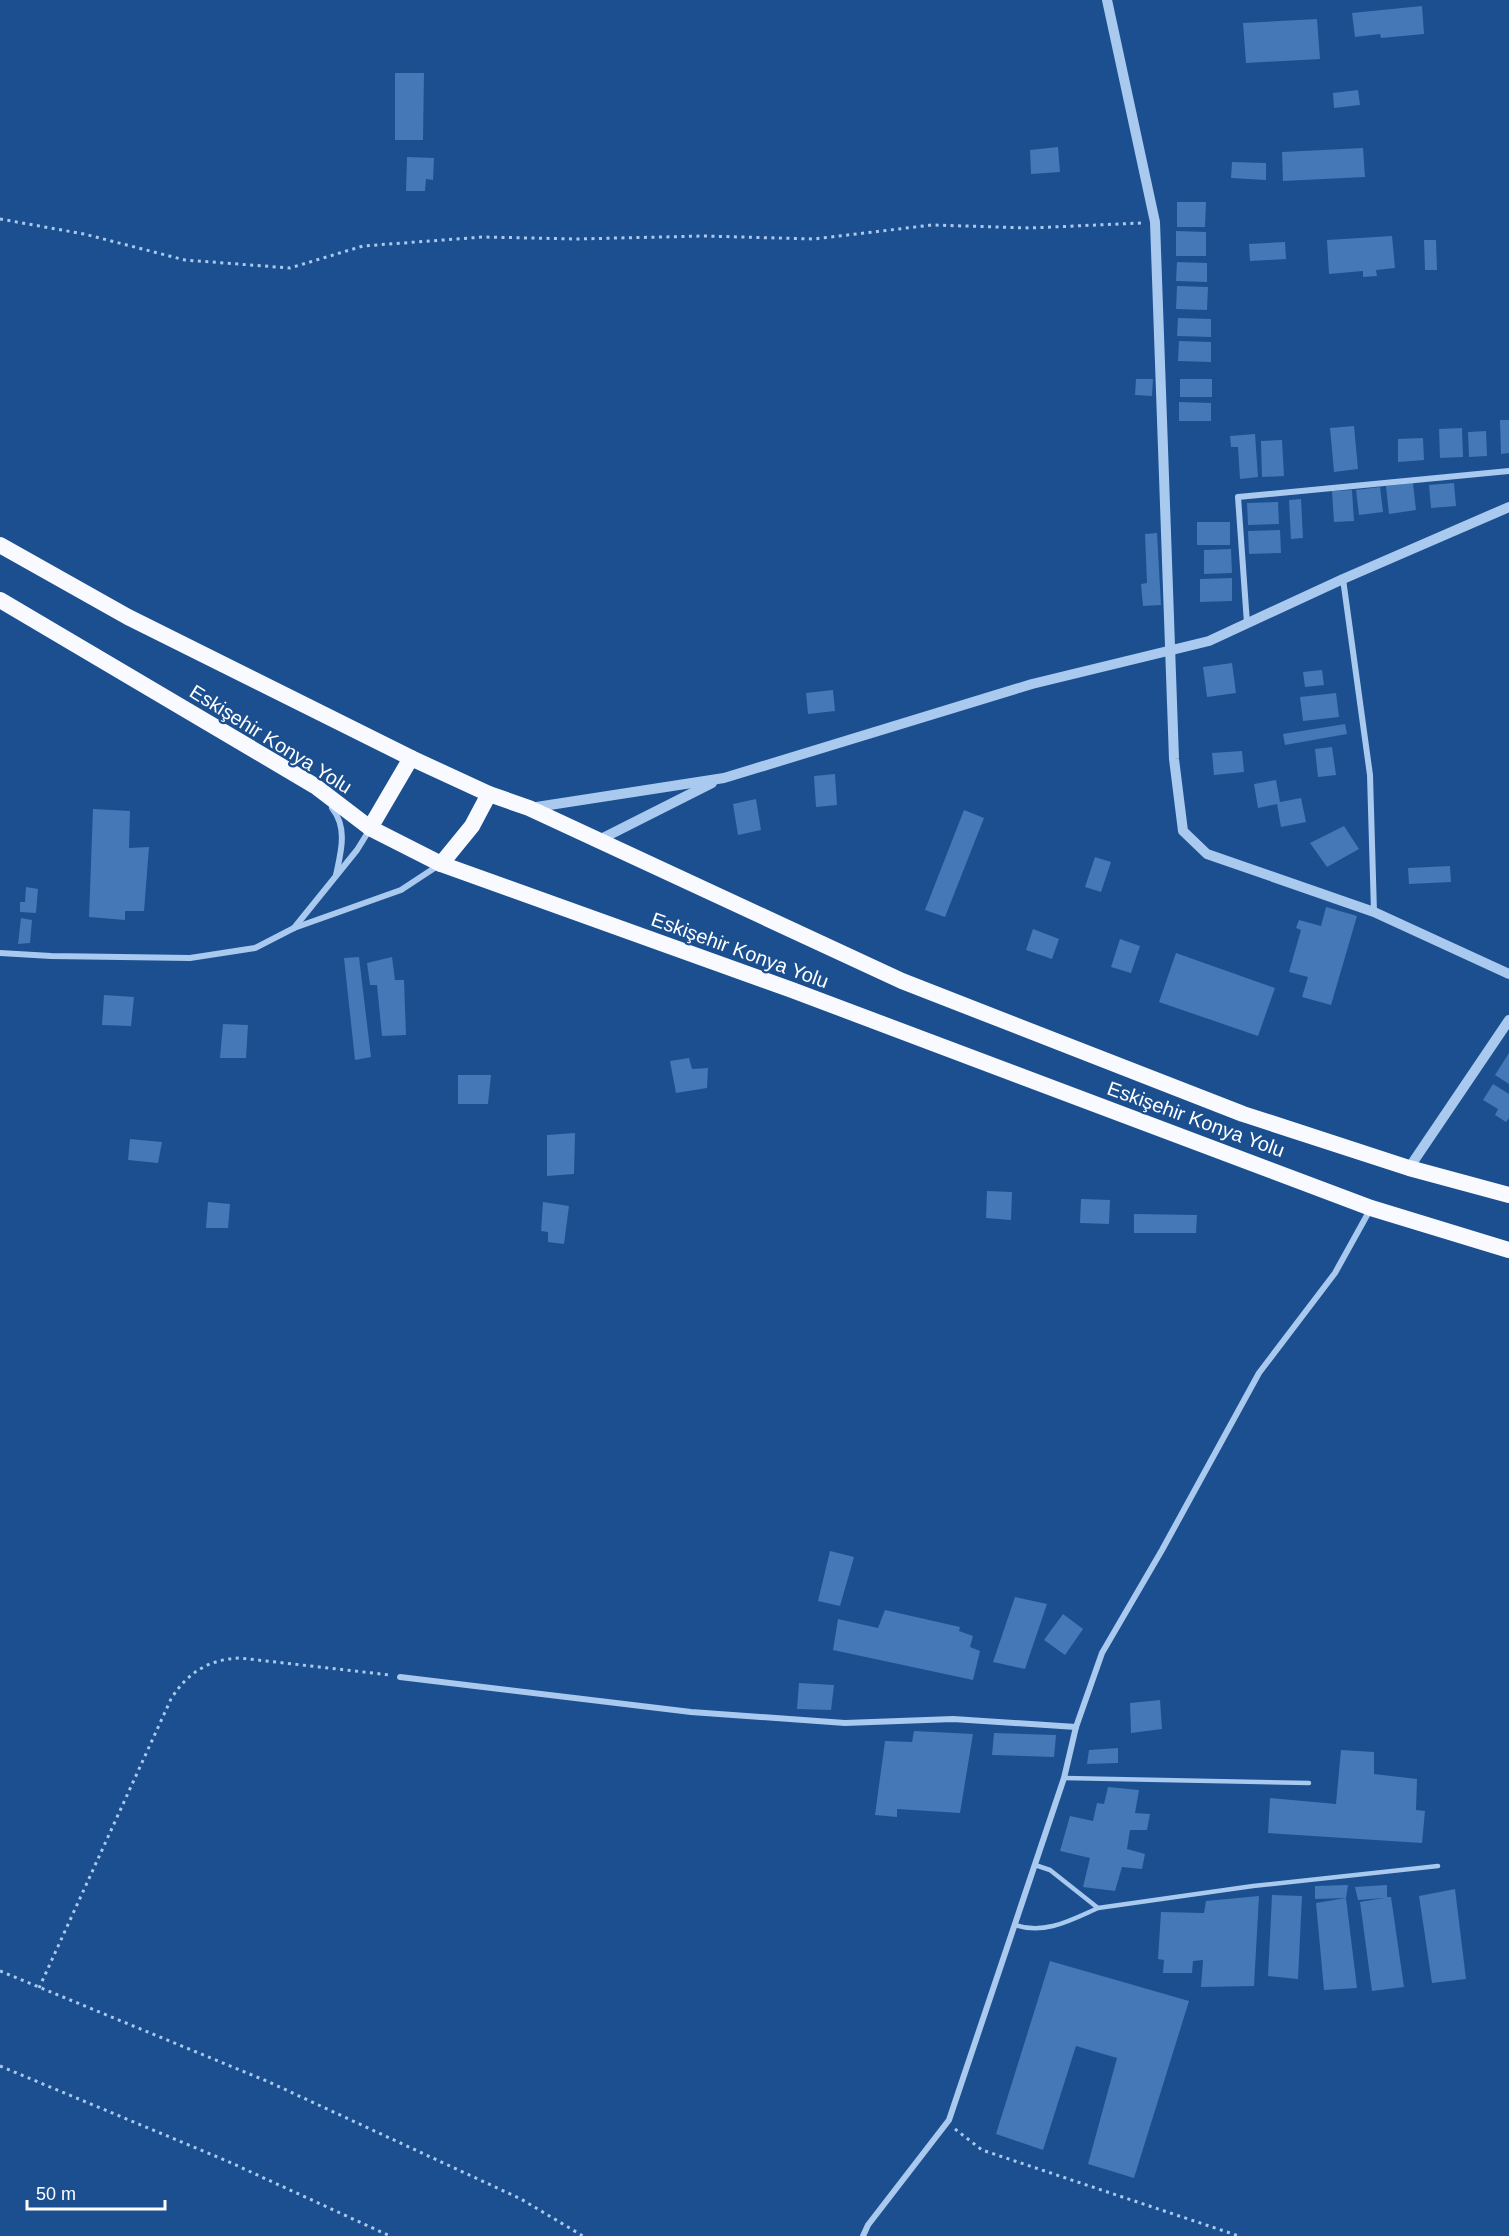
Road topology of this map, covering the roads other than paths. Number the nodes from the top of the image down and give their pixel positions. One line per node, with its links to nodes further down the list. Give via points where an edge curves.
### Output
1 (1107, 0): 8 (street, via 1155,222)
2 (1509, 471): 7 (street, via 1238,498)
3 (1509, 507): 5 (street)
4 (0, 544): 9 (highway, via 128,617)
5 (1343, 579): 7 (street); 18 (street, via 1370,774)
6 (0, 600): 11 (highway, Eskişehir Konya Yolu)
7 (1247, 624): 8 (street, via 1209,641)
8 (1172, 648): 10 (street, via 1032,684); 18 (street, via 1174,759 1183,831 1208,854)
9 (411, 758): 12 (highway); 14 (highway)
10 (720, 779): 13 (street); 15 (street)
11 (315, 786): 14 (highway, Eskişehir Konya Yolu); 17 (street, via 338,816 343,842)
12 (489, 794): 13 (highway); 16 (highway, via 472,826)
13 (529, 808): 15 (highway)
14 (370, 828): 16 (highway, Eskişehir Konya Yolu); 17 (street)
15 (599, 840): 23 (highway, via 902,981 1243,1114)
16 (441, 864): 19 (street, via 400,890); 25 (highway, Eskişehir Konya Yolu, via 803,994)
17 (335, 878): 19 (street)
18 (1374, 912): 21 (street)
19 (294, 928): 20 (street, via 255,948 189,958)
20 (0, 953)
21 (1509, 974)
22 (1509, 1020): 23 (street)
23 (1409, 1168): 24 (highway)
24 (1509, 1195)
25 (1371, 1208): 26 (highway, Eskişehir Konya Yolu); 28 (street, via 1335,1273 1259,1373 1102,1653)
26 (1509, 1250)
27 (400, 1677): 28 (street, via 703,1713 857,1723 953,1719)
28 (1076, 1727): 29 (street)
29 (1064, 1778): 30 (lane); 31 (street)
30 (1309, 1783)
31 (1035, 1865): 33 (lane, via 1050,1870); 34 (street)
32 (1438, 1866): 33 (lane)
33 (1098, 1908): 34 (lane, via 1056,1927 1028,1929)
34 (1015, 1925): 35 (street, via 949,2120)
35 (863, 2236)

